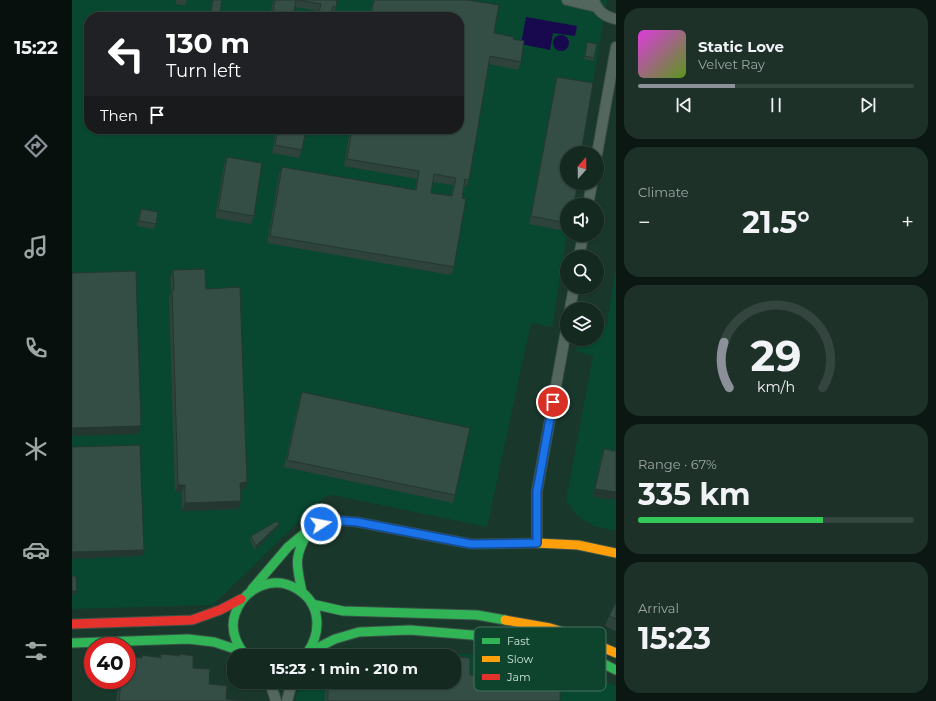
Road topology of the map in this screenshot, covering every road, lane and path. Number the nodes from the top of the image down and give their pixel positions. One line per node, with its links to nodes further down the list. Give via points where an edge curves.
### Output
1 (568, 0): 2 (street)
2 (595, 4): 3 (street, via 601,13)
3 (616, 19)
4 (616, 47): 5 (street)
5 (598, 146)
6 (563, 346): 8 (street, via 537,491)
7 (311, 528): 8 (street, via 332,520 357,522 471,544); 10 (street, via 288,547); 11 (street, via 301,544 297,558)
8 (537, 543): 9 (street, via 578,545)
9 (616, 554)
10 (252, 589): 11 (street, via 266,583 276,583 291,586); 12 (street)
11 (302, 592): 13 (street)
12 (241, 599): 14 (street, via 192,620); 19 (street, via 232,624 235,639)
13 (312, 604): 15 (street, via 343,611 477,615); 20 (street, via 318,628 316,639)
14 (72, 624)
15 (544, 627)
16 (474, 635): 21 (street, via 410,630 359,632 335,639)
17 (72, 643): 18 (street, via 188,639 214,642)
18 (232, 649)
19 (241, 649)
20 (310, 649)
21 (316, 649)
22 (606, 649): 23 (street)
23 (616, 653)
24 (606, 665): 25 (street)
25 (616, 670)
26 (272, 689): 28 (street)
27 (290, 689): 29 (street)
28 (276, 701)
29 (287, 701)

